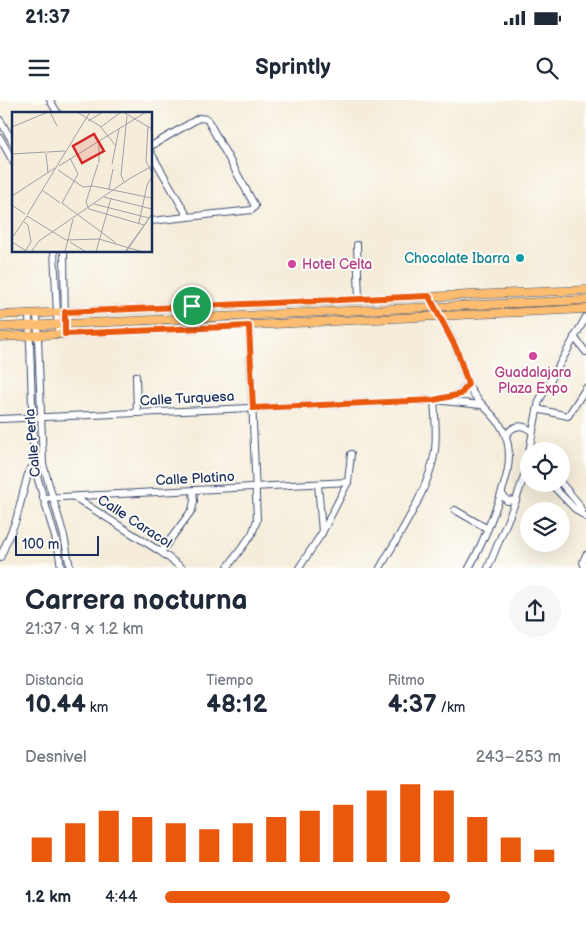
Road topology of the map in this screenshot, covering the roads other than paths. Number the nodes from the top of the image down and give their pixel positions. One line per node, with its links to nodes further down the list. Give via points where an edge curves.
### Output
1 (50, 100): 2 (street)
2 (57, 112)
3 (0, 120): 5 (street)
4 (0, 138): 8 (street)
5 (12, 141)
6 (152, 145): 9 (street, via 204,118 209,121 254,204 252,210)
7 (152, 155): 9 (street)
8 (12, 159)
9 (188, 217): 10 (street)
10 (152, 221)
11 (357, 245): 16 (street)
12 (54, 252): 20 (street)
13 (64, 252): 20 (street)
14 (586, 290): 15 (main road)
15 (429, 296): 16 (main road); 18 (street)
16 (359, 300): 20 (main road)
17 (586, 300): 18 (main road)
18 (434, 306): 23 (street); 25 (main road)
19 (586, 310): 23 (main road)
20 (61, 312): 21 (main road); 26 (street)
21 (33, 314): 22 (main road); 27 (street, Calle Perla)
22 (0, 315)
23 (439, 317): 29 (main road); 38 (street, via 457,350)
24 (586, 317): 35 (street)
25 (117, 321): 26 (main road); 30 (main road)
26 (61, 324): 27 (main road); 31 (street)
27 (33, 325): 28 (main road); 32 (street); 33 (street, Calle Perla)
28 (0, 326)
29 (249, 326): 30 (main road); 42 (street)
30 (98, 333): 31 (main road)
31 (62, 335): 33 (main road)
32 (29, 336): 33 (main road); 34 (main road); 46 (street)
33 (38, 336): 45 (street, Calle Perla)
34 (0, 337)
35 (574, 337): 36 (street); 43 (street)
36 (586, 352)
37 (136, 376): 44 (street)
38 (468, 384): 40 (street, Calle Turquesa, via 461,394); 41 (street)
39 (586, 388): 43 (street, via 568,416)
40 (434, 400): 41 (street, Calle Turquesa); 42 (street, Calle Turquesa); 78 (street, via 436,443 433,461 413,511)
41 (481, 405): 49 (street, via 497,419)
42 (253, 408): 44 (street, Calle Turquesa); 56 (street)
43 (537, 409): 48 (street)
44 (136, 413): 45 (street, Calle Turquesa)
45 (41, 417): 46 (street, Calle Turquesa); 52 (street, Calle Perla)
46 (32, 418): 47 (street, Calle Turquesa); 53 (street)
47 (0, 419)
48 (532, 432): 49 (street, via 518,426); 50 (street)
49 (506, 436): 61 (street, via 508,469)
50 (531, 442)
51 (351, 454): 54 (street)
52 (44, 464): 53 (street); 64 (street, Calle Perla)
53 (34, 466): 63 (street); 72 (street, via 29,470 16,520)
54 (348, 482): 55 (street, Calle Platino); 69 (street)
55 (318, 484): 56 (street, Calle Platino); 69 (street)
56 (256, 487): 58 (street, Calle Platino); 76 (street, via 256,527)
57 (520, 489): 65 (street)
58 (193, 491): 62 (street, Calle Platino); 70 (street, via 192,510)
59 (559, 492): 67 (street)
60 (568, 492): 67 (street)
61 (502, 494): 65 (street, via 507,501); 68 (street)
62 (73, 497): 64 (street, Calle Platino); 70 (street, Calle Caracol)
63 (43, 498): 64 (street, Calle Platino); 73 (street)
64 (52, 498): 74 (street, Calle Perla)
65 (516, 500): 80 (street)
66 (455, 510): 68 (street)
67 (584, 514)
68 (488, 528): 79 (street)
69 (322, 533): 77 (street)
70 (161, 552): 75 (street, Calle Caracol)
71 (586, 555): 81 (street)
72 (0, 558)
73 (61, 568)
74 (70, 568)
75 (182, 568)
76 (227, 568)
77 (299, 568)
78 (380, 568)
79 (469, 568)
80 (488, 568)
81 (585, 568)

